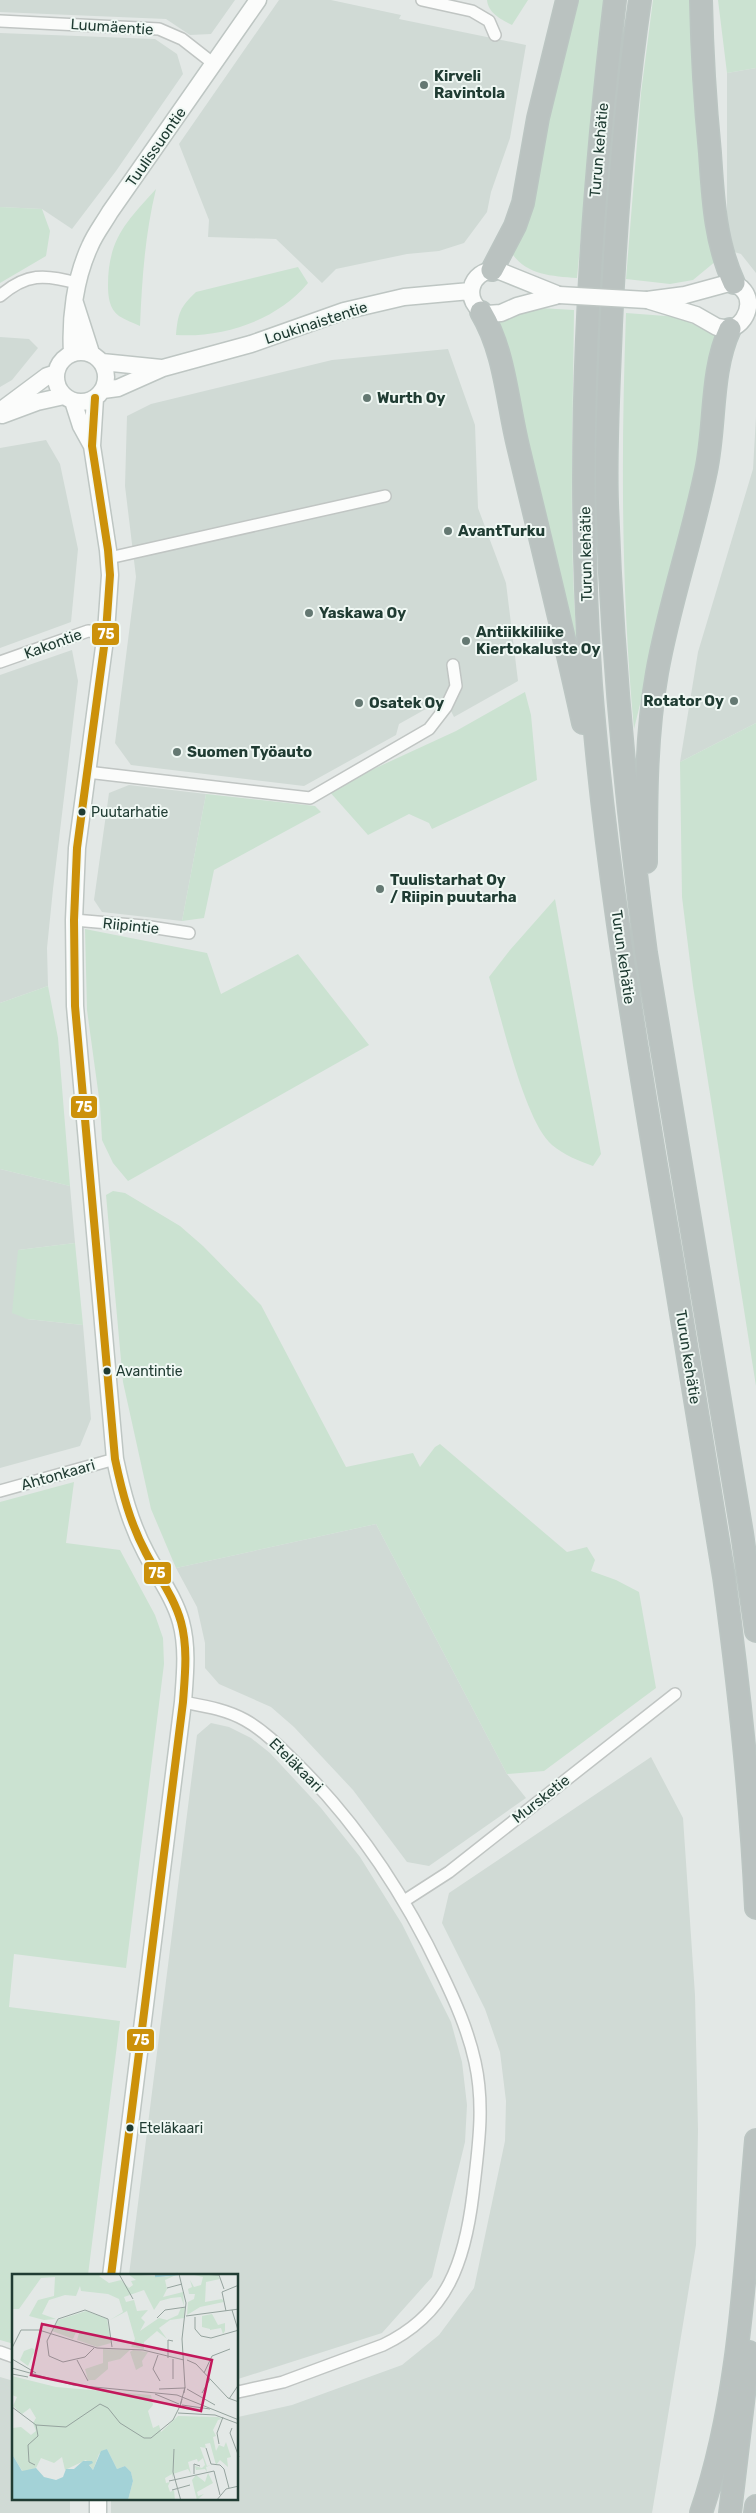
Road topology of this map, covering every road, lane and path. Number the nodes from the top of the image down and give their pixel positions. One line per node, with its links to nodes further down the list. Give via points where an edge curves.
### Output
1 (258, 0): 9 (street, Tuulissuontie)
2 (422, 0): 8 (street, via 472,11 489,21)
3 (567, 0): 10 (highway, via 538,118 521,208)
4 (615, 0): 36 (highway, Turun kehätie, via 591,240 585,386 587,598)
5 (640, 0): 39 (highway, Turun kehätie, via 614,262 607,500 619,712)
6 (701, 0): 12 (highway, via 714,212 724,262)
7 (0, 21): 9 (street, Luumäentie, via 159,29 182,39)
8 (495, 35)
9 (214, 64): 11 (street, Tuulissuontie, via 110,212 90,246)
10 (492, 270): 13 (street, via 474,278); 14 (street, via 502,270)
11 (77, 283): 15 (street, via 47,276 34,278 17,284); 17 (street, Tuulissuontie)
12 (734, 283): 16 (street); 18 (street, via 744,291)
13 (470, 291): 19 (street); 23 (street, Loukinaistentie, via 377,302 251,344)
14 (558, 295): 16 (street, bridge); 19 (street, via 496,314)
15 (0, 296)
16 (647, 300): 20 (street)
17 (75, 303): 21 (street, Tuulissuontie, via 71,327); 22 (street, Tuulissuontie)
18 (752, 309): 20 (street, via 744,320)
19 (481, 312): 36 (highway, via 500,356)
20 (730, 329): 39 (highway, via 721,354 706,470 657,675 650,734 646,828)
21 (72, 353): 22 (street, via 82,351); 24 (street, via 61,360)
22 (96, 358): 23 (street, Loukinaistentie); 25 (street, via 106,376)
23 (163, 368): 25 (street, Loukinaistentie)
24 (56, 373): 26 (street, via 58,389); 27 (street)
25 (99, 394): 26 (street, via 88,402); 29 (street)
26 (68, 398): 28 (street, via 37,402); 29 (street)
27 (0, 411)
28 (0, 415)
29 (92, 446): 31 (street)
30 (385, 496): 31 (street)
31 (109, 558): 32 (street)
32 (106, 632): 33 (street, Kakontie, via 88,631); 35 (street)
33 (0, 662)
34 (453, 665): 35 (street, via 456,686 446,707 429,729 310,798)
35 (87, 772): 37 (street, via 77,848)
36 (603, 813): 46 (highway, Turun kehätie, via 623,965 724,1576 744,1736)
37 (74, 920): 38 (street, Riipintie); 40 (street, via 75,1006)
38 (189, 933)
39 (646, 953): 42 (highway, Turun kehätie)
40 (115, 1458): 41 (street, Ahtonkaari); 44 (street, via 133,1524 180,1620 186,1661)
41 (0, 1491)
42 (756, 1631)
43 (675, 1694): 45 (street, Mursketie, via 449,1872)
44 (183, 1702): 45 (street, Eteläkaari, via 209,1707 244,1720 281,1748 337,1806); 49 (street)
45 (404, 1901): 52 (street, Eteläkaari, via 458,2008 476,2063 482,2116 464,2252 444,2294 423,2318 398,2338 283,2382)
46 (756, 1908)
47 (756, 2140): 56 (highway, via 734,2361 717,2453)
48 (756, 2257): 57 (highway, via 748,2362)
49 (111, 2274)
50 (0, 2352): 51 (street)
51 (12, 2356)
52 (239, 2392)
53 (98, 2500): 55 (street)
54 (756, 2506): 58 (highway)
55 (98, 2513)
56 (701, 2513)
57 (730, 2513)
58 (755, 2513)

